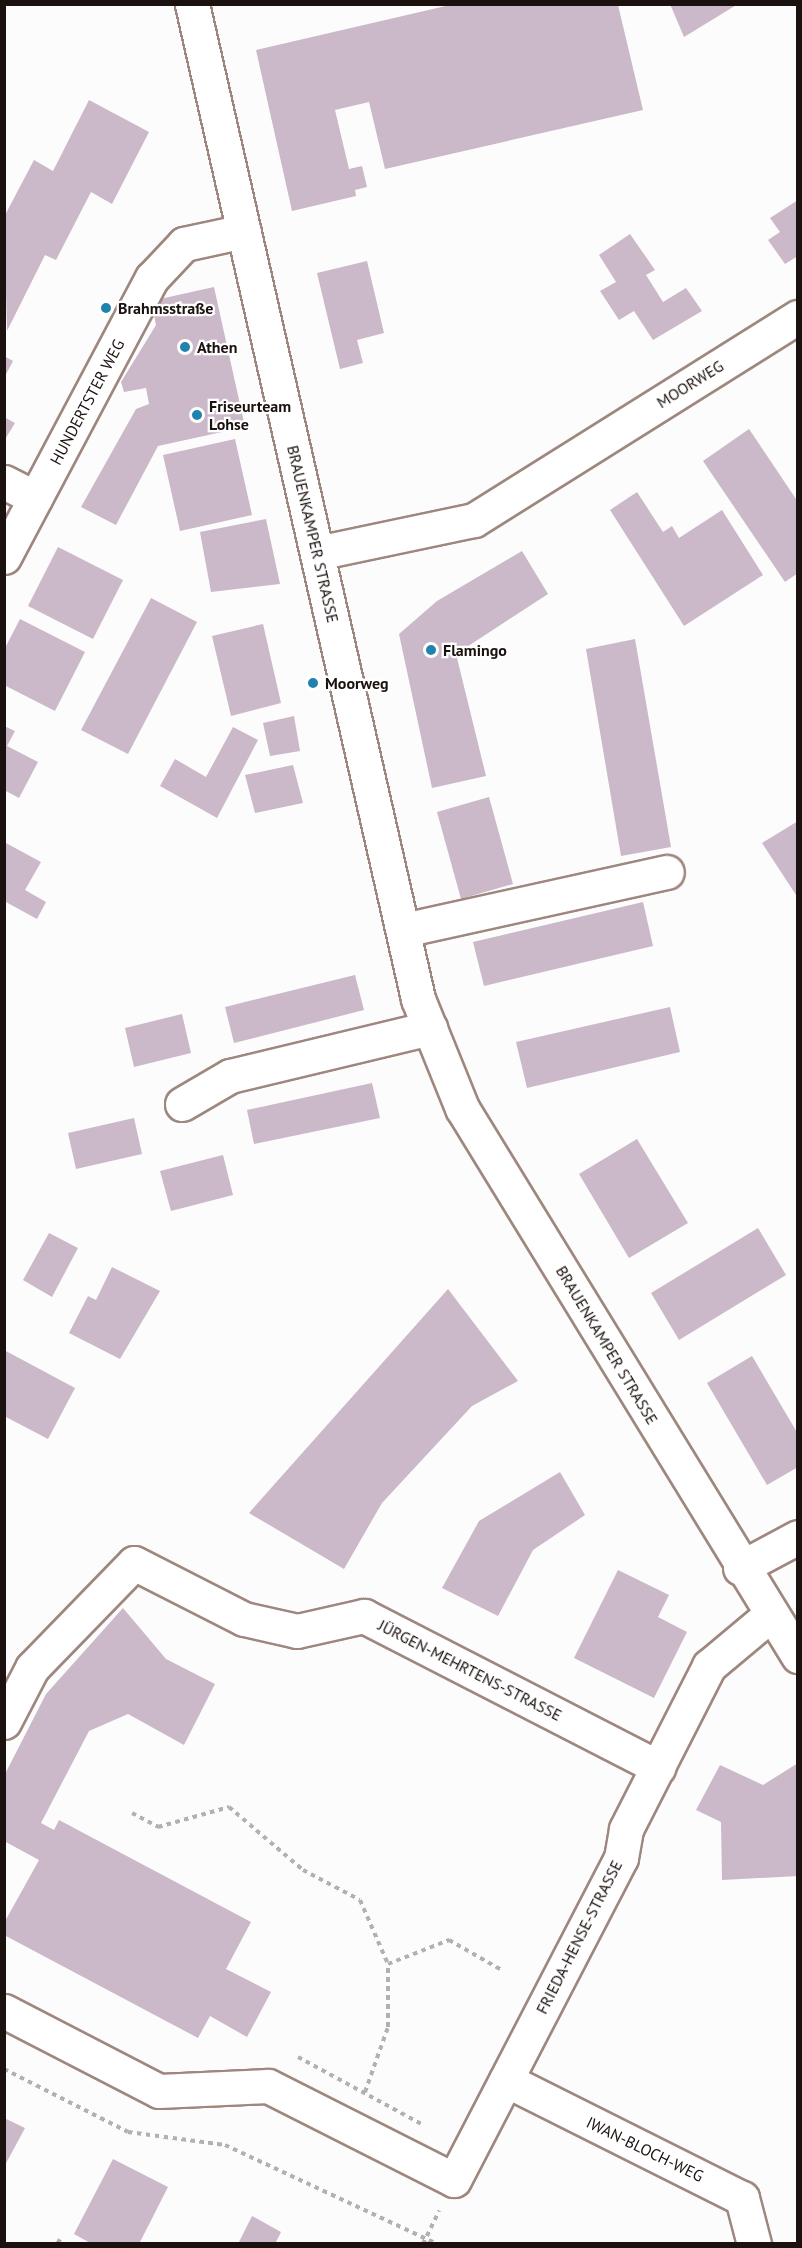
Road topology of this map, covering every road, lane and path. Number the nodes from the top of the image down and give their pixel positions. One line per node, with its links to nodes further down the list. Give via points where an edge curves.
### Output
1 (192, 4): 2 (street, BRAUENKAMPER STRASSE)
2 (244, 231): 5 (street, HUNDERTSTER WEG, via 184,244 152,278); 6 (street, BRAUENKAMPER STRASSE)
3 (798, 316): 6 (street, MOORWEG, via 474,520)
4 (4, 482): 5 (street)
5 (35, 498): 7 (street, HUNDERTSTER WEG)
6 (317, 553): 9 (street, BRAUENKAMPER STRASSE)
7 (4, 557)
8 (667, 872): 9 (street)
9 (403, 930): 10 (street, BRAUENKAMPER STRASSE)
10 (430, 1028): 11 (street, via 230,1076); 13 (street, BRAUENKAMPER STRASSE, via 462,1108)
11 (182, 1104)
12 (798, 1537): 13 (street)
13 (740, 1568): 14 (street, BRAUENKAMPER STRASSE)
14 (770, 1615): 15 (street, BRAUENKAMPER STRASSE); 17 (street, FRIEDA-HENSE-STRASSE, via 709,1666)
15 (798, 1656)
16 (4, 1722): 17 (street, JÜRGEN-MEHRTENS-STRASSE, via 32,1668 134,1563 244,1619 297,1631 364,1616)
17 (658, 1767): 23 (street, FRIEDA-HENSE-STRASSE, via 626,1829 621,1858)
18 (132, 1813): 19 (path, via 158,1827 229,1807 303,1870 360,1900)
19 (387, 1964): 20 (path, via 449,1940); 24 (path, via 388,2027)
20 (500, 1969)
21 (4, 2010): 23 (street, FRIEDA-HENSE-STRASSE, via 159,2091 268,2086 454,2180)
22 (4, 2069): 27 (path, via 128,2132 225,2145)
23 (506, 2080): 28 (street, IWAN-BLOCH-WEG, via 742,2198)
24 (365, 2092)
25 (57, 2240): 26 (path)
26 (64, 2244)
27 (437, 2244)
28 (754, 2244)

